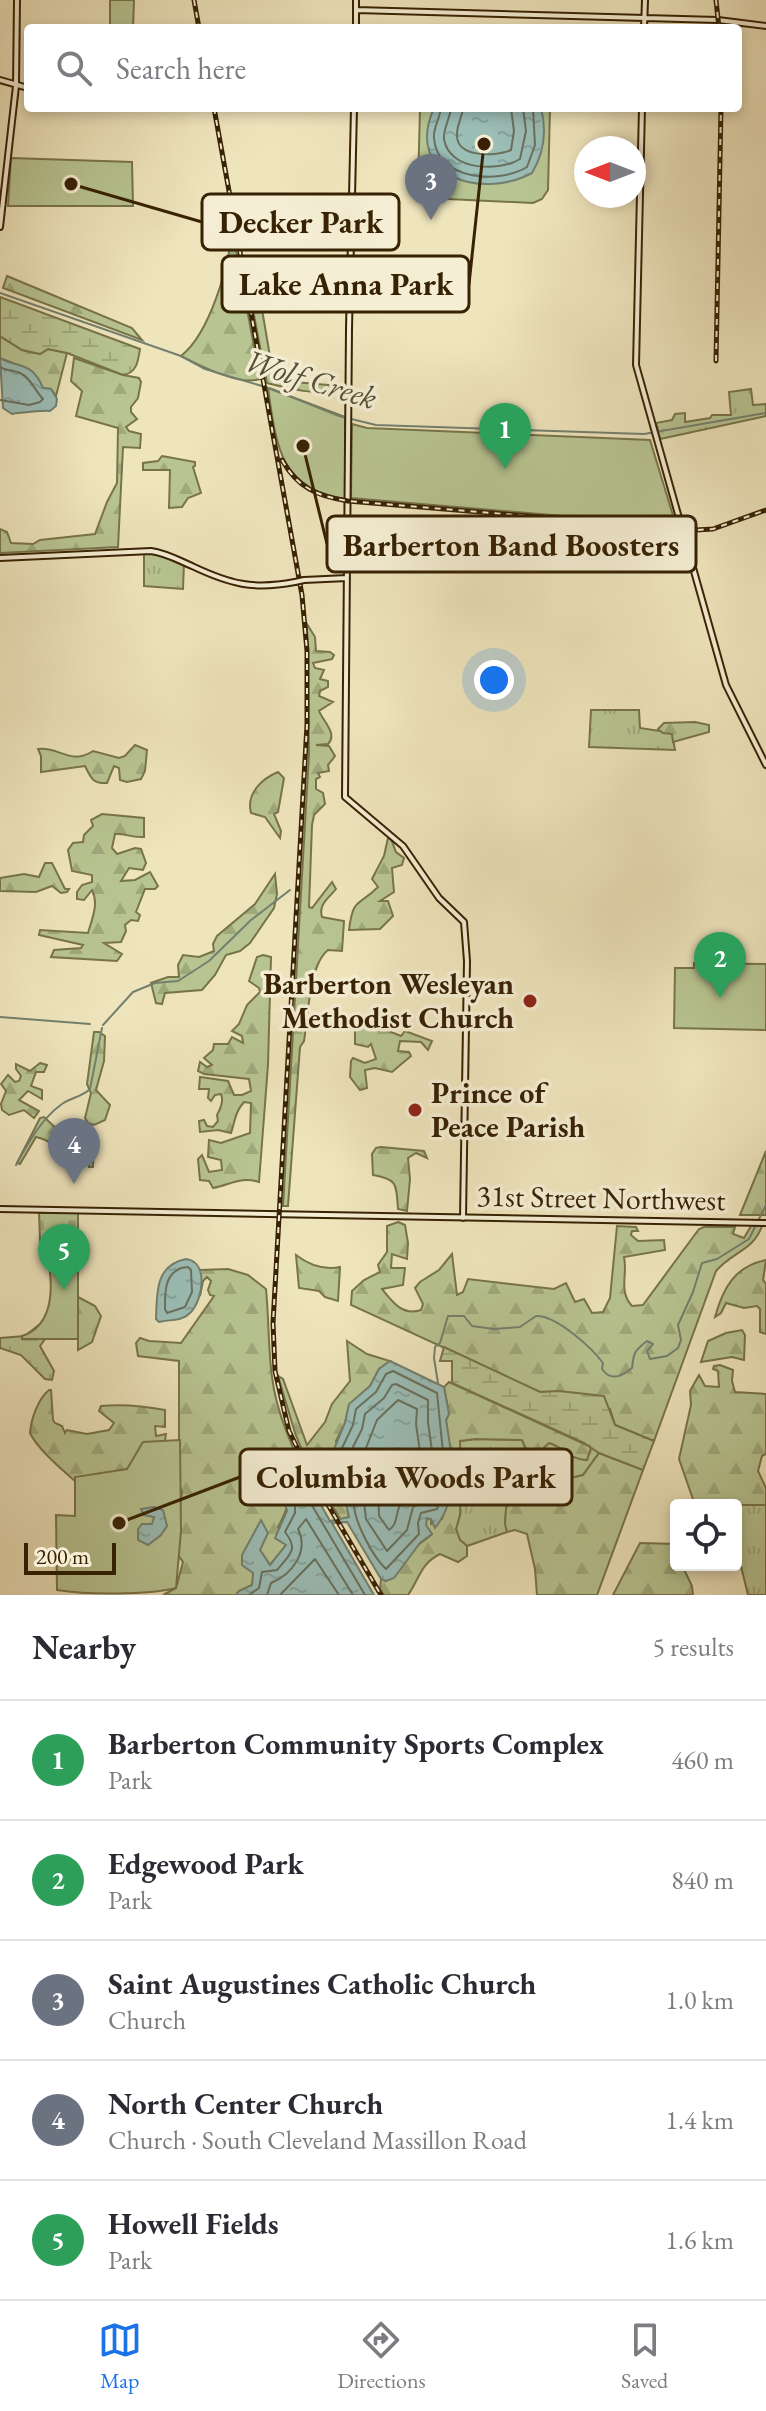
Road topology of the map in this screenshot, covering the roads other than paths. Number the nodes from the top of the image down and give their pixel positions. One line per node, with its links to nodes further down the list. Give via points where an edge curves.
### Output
1 (17, 0): 10 (street)
2 (356, 0): 4 (street)
3 (645, 0): 5 (street)
4 (356, 10): 5 (street); 6 (street)
5 (644, 17): 7 (street); 8 (street)
6 (356, 24)
7 (644, 24)
8 (766, 26)
9 (0, 80): 10 (street)
10 (16, 86): 11 (street); 14 (street)
11 (24, 87)
12 (354, 112): 16 (street)
13 (642, 112): 17 (street, via 635,362 726,685)
14 (0, 227)
15 (0, 558): 16 (street, bridge, via 151,551 231,583 266,587)
16 (347, 578): 19 (street, via 345,797 403,846 439,898 464,922)
17 (766, 765)
18 (0, 1209): 19 (street, 31st Street Northwest)
19 (463, 1218): 20 (street, 31st Street Northwest)
20 (760, 1222)

